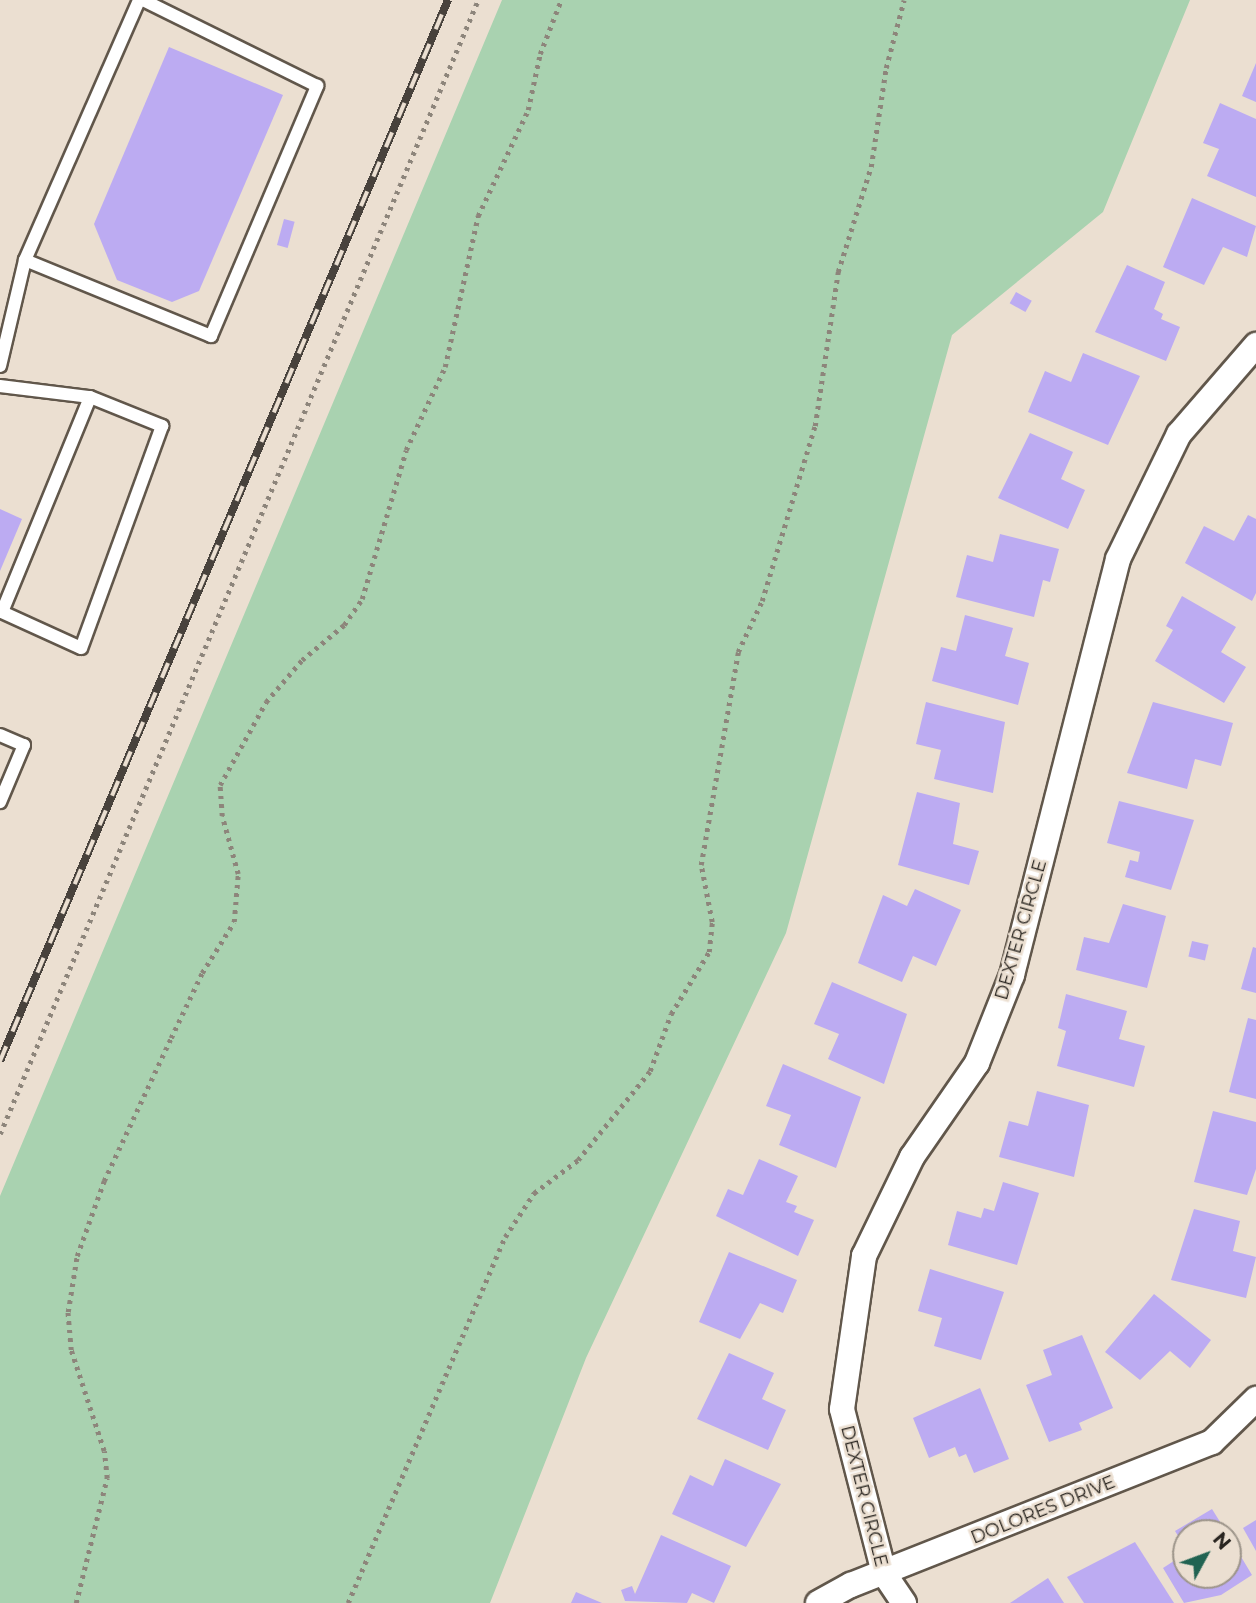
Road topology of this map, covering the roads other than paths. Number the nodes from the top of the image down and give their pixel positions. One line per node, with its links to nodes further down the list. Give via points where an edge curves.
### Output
1 (141, 0): 2 (lane); 2 (lane, via 317,86 211,336)
2 (25, 260): 4 (lane)
3 (1256, 345): 10 (street, DEXTER CIRCLE, via 1180,435 1118,559 1012,975 977,1063 912,1157 864,1256 842,1409)
4 (0, 366)
5 (0, 386): 6 (lane)
6 (90, 397): 6 (lane, via 162,426 81,648 2,612)
7 (0, 735): 8 (lane, via 24,745)
8 (0, 802)
9 (1256, 1399): 10 (street, DOLORES DRIVE, via 1212,1442)
10 (884, 1573): 11 (street, DOLORES DRIVE); 12 (street, DEXTER CIRCLE)
11 (818, 1603)
12 (904, 1603)

